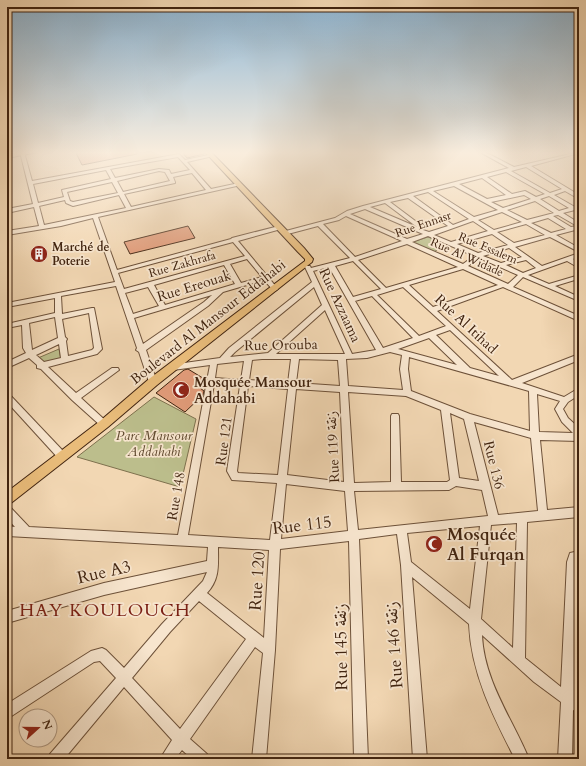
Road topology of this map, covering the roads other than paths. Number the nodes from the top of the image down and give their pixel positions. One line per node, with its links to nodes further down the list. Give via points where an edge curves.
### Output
1 (32, 188): 25 (street)
2 (76, 188): 21 (street, via 64,191)
3 (118, 188): 16 (street)
4 (148, 188): 16 (street)
5 (221, 188): 12 (street)
6 (243, 188): 42 (main road, Boulevard Al Mansour Eddahabi)
7 (441, 188): 14 (street)
8 (461, 188): 23 (street)
9 (499, 188): 19 (street)
10 (536, 188): 13 (street)
11 (566, 189): 17 (street, Rue Ennasr); 20 (street)
12 (209, 190): 27 (street)
13 (540, 190): 15 (street); 17 (street)
14 (430, 191): 18 (street); 35 (street)
15 (525, 193): 19 (street); 22 (street)
16 (121, 194): 21 (street, via 73,204 69,203); 27 (street)
17 (549, 194): 22 (street, Rue Ennasr); 28 (street)
18 (409, 196): 24 (street); 38 (street)
19 (511, 196): 23 (street)
20 (579, 197)
21 (67, 198): 25 (street)
22 (536, 199): 29 (street, Rue Ennasr); 31 (street)
23 (486, 201): 29 (street)
24 (386, 202): 26 (street); 46 (street)
25 (37, 204): 30 (street); 40 (street)
26 (365, 207): 32 (street); 46 (street, Rue Essalem)
27 (129, 208): 33 (street)
28 (577, 209): 31 (street)
29 (502, 210): 35 (street, Rue Ennasr); 36 (street)
30 (7, 211)
31 (559, 212): 34 (street); 39 (street)
32 (346, 214): 37 (street); 49 (street, Rue Al Widade)
33 (95, 216): 40 (street); 68 (street)
34 (549, 216): 36 (street); 41 (street)
35 (473, 219): 38 (street, Rue Ennasr); 43 (street)
36 (526, 222): 43 (street); 47 (street)
37 (319, 224): 42 (street); 59 (street)
38 (451, 226): 46 (street, Rue Ennasr)
39 (579, 226): 41 (street)
40 (42, 227): 44 (street)
41 (571, 229): 45 (street); 47 (street)
42 (281, 230): 48 (street); 65 (main road, Boulevard Al Mansour Eddahabi, via 309,259)
43 (492, 232): 51 (street); 53 (street)
44 (7, 233)
45 (579, 233)
46 (428, 234): 49 (street, Rue Ennasr); 51 (street, Rue Essalem)
47 (549, 234): 52 (street); 53 (street)
48 (234, 240): 57 (street); 68 (street)
49 (406, 241): 59 (street, Rue Ennasr); 66 (street, Rue Al Widade)
50 (579, 243): 52 (street)
51 (451, 244): 55 (street, Rue Essalem)
52 (569, 245): 54 (street)
53 (512, 246): 55 (street); 58 (street)
54 (579, 250)
55 (479, 255): 62 (street, Rue Essalem); 66 (street)
56 (579, 255): 60 (street)
57 (248, 257): 61 (street, Rue Zakhrafa); 70 (street)
58 (527, 258): 62 (street); 67 (street)
59 (354, 259): 63 (street, Rue Ennasr); 81 (street)
60 (568, 259): 64 (street); 67 (street)
61 (226, 263): 74 (street, Rue Zakhrafa); 76 (street)
62 (501, 265): 69 (street, Rue Essalem)
63 (332, 266): 65 (street, Rue Ennasr); 86 (street)
64 (579, 266)
65 (308, 267): 72 (street, Rue Azzaama); 79 (main road, Boulevard Al Mansour Eddahabi)
66 (463, 267): 75 (street); 77 (street, Rue Al Widade)
67 (542, 269): 69 (street)
68 (115, 272): 73 (street)
69 (522, 275): 77 (street); 78 (street, Rue Essalem)
70 (264, 278): 76 (street, Rue Ereouak); 79 (street)
71 (576, 278): 78 (street)
72 (316, 282): 88 (street, Rue Azzaama); 111 (street)
73 (119, 283): 82 (street); 84 (street)
74 (150, 284): 82 (street, Rue Zakhrafa); 89 (street)
75 (404, 284): 81 (street); 90 (street, Rue Al Itihad)
76 (239, 285): 80 (street, Rue Ereouak)
77 (506, 286): 90 (street); 93 (street, Rue Al Widade)
78 (549, 286): 85 (street, Rue Essalem)
79 (274, 289): 114 (main road, Boulevard Al Mansour Eddahabi)
80 (222, 290): 89 (street, Rue Ereouak); 101 (street)
81 (385, 290): 83 (street)
82 (122, 292): 92 (street)
83 (373, 294): 86 (street); 98 (street)
84 (58, 295): 87 (street); 91 (street)
85 (579, 299)
86 (352, 300): 102 (street)
87 (7, 305)
88 (326, 305): 105 (street); 107 (street, Rue Azzaama)
89 (162, 307): 92 (street, Rue Ereouak)
90 (432, 310): 96 (street, Rue Al Itihad)
91 (59, 315): 94 (street); 99 (street); 110 (street, via 92,310 97,350)
92 (130, 317): 101 (street)
93 (579, 319)
94 (25, 321): 95 (street); 103 (street, via 27,348)
95 (7, 326)
96 (451, 327): 97 (street, Rue Orouba); 120 (street, Rue Al Itihad)
97 (430, 334): 98 (street, Rue Orouba); 116 (street)
98 (418, 338): 100 (street, Rue Orouba)
99 (62, 340): 103 (street); 110 (street)
100 (390, 349): 102 (street, Rue Orouba); 104 (street)
101 (140, 350): 118 (street)
102 (381, 352): 107 (street, Rue Orouba)
103 (30, 354): 112 (street); 113 (street)
104 (406, 354): 116 (street); 125 (street, via 404,369)
105 (270, 356): 106 (street, Rue Orouba); 109 (street, Rue Orouba)
106 (295, 357): 107 (street, Rue Orouba); 121 (street, Rue 120)
107 (346, 357): 122 (street, Rue 119 زنقة)
108 (579, 357): 120 (street)
109 (248, 358): 111 (street, Rue Orouba); 119 (street, Rue 121)
110 (65, 360): 113 (street)
111 (218, 361): 114 (street, Rue Orouba); 117 (street, Rue 148)
112 (7, 365)
113 (40, 366): 127 (street)
114 (173, 367): 118 (main road, Boulevard Al Mansour Eddahabi)
115 (115, 370): 127 (street)
116 (467, 371): 120 (street)
117 (211, 381): 119 (street); 152 (street, Rue 148)
118 (153, 382): 132 (main road, Boulevard Al Mansour Eddahabi)
119 (246, 382): 121 (street); 137 (street, Rue 121, via 233,476)
120 (512, 383): 123 (street)
121 (293, 386): 122 (street); 137 (street, Rue 120)
122 (344, 389): 125 (street); 140 (street, Rue 119 زنقة)
123 (533, 389): 128 (street); 134 (street)
124 (579, 391): 128 (street)
125 (407, 393): 129 (street)
126 (7, 397): 136 (street)
127 (75, 398): 132 (street)
128 (565, 400): 133 (street, via 559,411)
129 (445, 408): 131 (street); 138 (street)
130 (395, 416): 141 (street)
131 (468, 416): 134 (street); 139 (street, Rue 136)
132 (104, 424): 136 (main road, Boulevard Al Mansour Eddahabi)
133 (579, 434)
134 (535, 436): 135 (street); 145 (street)
135 (579, 437)
136 (62, 456): 142 (main road, Boulevard Al Mansour Eddahabi)
137 (282, 479): 140 (street); 154 (street, Rue 120)
138 (455, 482): 139 (street); 141 (street, via 449,486)
139 (485, 486): 147 (street, Rue 136)
140 (349, 487): 141 (street); 151 (street, Rue 119 زنقة)
141 (396, 487)
142 (8, 496)
143 (7, 511): 150 (street)
144 (579, 512): 145 (street, Rue 115)
145 (543, 516): 146 (street, Rue 115)
146 (522, 518): 147 (street, Rue 115); 163 (street)
147 (490, 521): 148 (street, Rue 115); 160 (street)
148 (401, 529): 151 (street, Rue 115); 156 (street, Rue 146 زنقة)
149 (7, 531): 150 (street, Rue 115)
150 (27, 532): 152 (street, Rue 115)
151 (353, 535): 154 (street, Rue 115); 172 (street, Rue 145 زنقة)
152 (182, 540): 153 (street, Rue 115)
153 (213, 542): 154 (street, Rue 115); 157 (street)
154 (275, 545): 162 (street, Rue 120)
155 (579, 556): 165 (street, via 574,557 572,562)
156 (406, 565): 160 (street); 173 (street, Rue 146 زنقة)
157 (211, 566): 158 (street, via 210,581); 159 (street, Rue A3, via 104,589)
158 (198, 593): 161 (street); 164 (street)
159 (7, 617)
160 (475, 622): 163 (street); 174 (street, via 485,679)
161 (254, 638): 162 (street); 167 (street)
162 (269, 650): 171 (street, Rue 120)
163 (519, 661): 165 (street)
164 (123, 678): 166 (street, via 104,654 100,654); 167 (street); 168 (street)
165 (573, 702): 175 (street)
166 (7, 712)
167 (181, 740): 169 (street); 170 (street)
168 (55, 759)
169 (168, 759)
170 (202, 759)
171 (259, 759)
172 (361, 759)
173 (420, 759)
174 (522, 759)
175 (565, 759)

